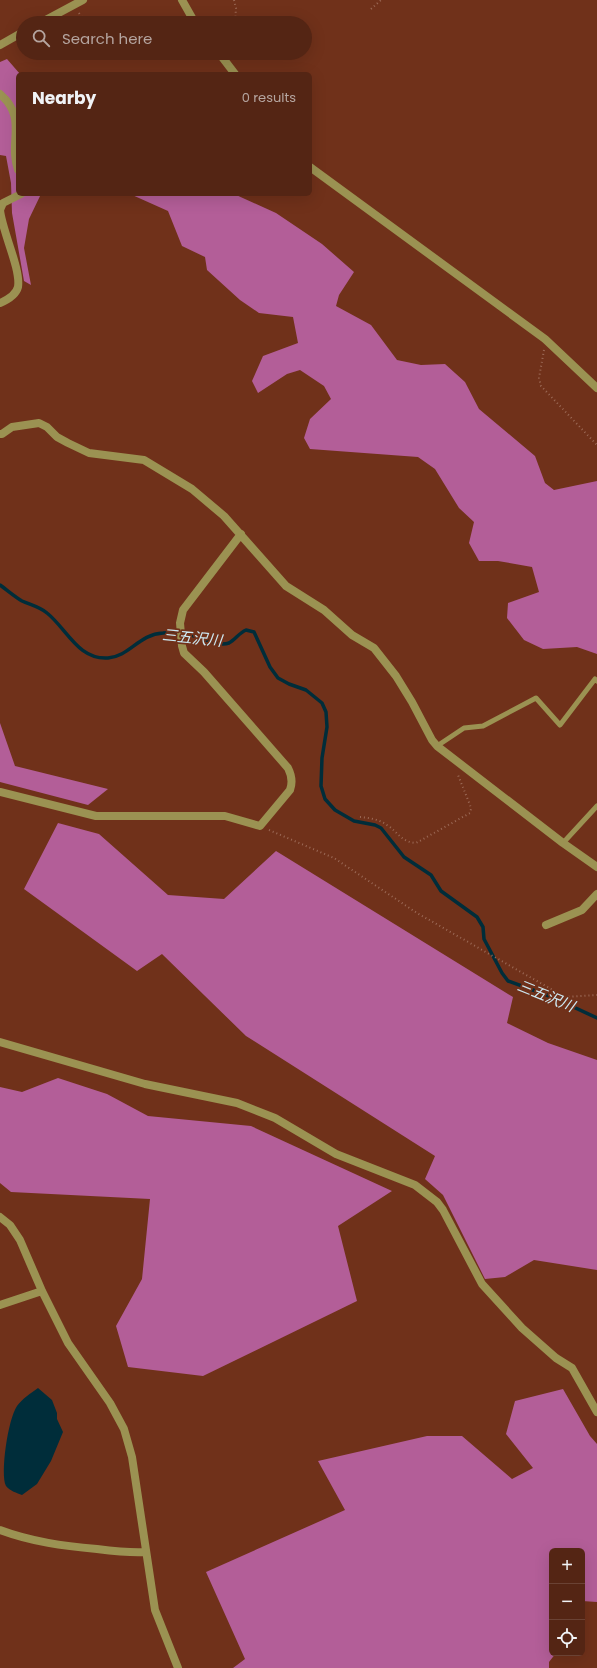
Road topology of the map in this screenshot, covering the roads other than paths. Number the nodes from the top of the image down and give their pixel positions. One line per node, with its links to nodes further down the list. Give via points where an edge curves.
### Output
1 (83, 0): 3 (street)
2 (182, 0): 4 (street)
3 (53, 16)
4 (191, 16)
5 (16, 36): 6 (street)
6 (0, 45)
7 (224, 60): 8 (street)
8 (233, 72)
9 (0, 94): 11 (street, via 8,101)
10 (16, 118): 12 (street)
11 (16, 118)
12 (16, 161)
13 (312, 168): 16 (street, via 548,342)
14 (17, 196): 15 (street, via 3,203 0,210 18,286 12,296)
15 (0, 303)
16 (597, 388)
17 (1, 435): 18 (street, via 12,428 39,423 68,443 89,452 144,460 192,489)
18 (241, 534): 20 (street, via 286,586 324,610 352,635 374,648 408,695); 21 (street, via 183,610 181,642 184,653 204,672 291,774 293,783 290,790 260,826 225,816 96,816)
19 (597, 681): 20 (lane, via 595,679 560,725 536,698 483,726 464,728)
20 (437, 746): 23 (street)
21 (0, 792)
22 (597, 806): 23 (lane)
23 (563, 843): 24 (street)
24 (597, 867)
25 (597, 894): 26 (street, via 582,910)
26 (546, 925)
27 (0, 1042): 31 (street, via 145,1084 237,1103 275,1118 336,1154 415,1185 443,1210 482,1284 522,1328 556,1358 572,1368)
28 (0, 1217): 29 (street, via 10,1225 20,1240)
29 (42, 1291): 30 (street); 33 (street, via 68,1344 110,1403 124,1429 132,1457)
30 (0, 1306)
31 (597, 1412)
32 (0, 1530): 33 (street, via 56,1545 133,1553)
33 (146, 1552): 34 (street, via 155,1610)
34 (178, 1668)

